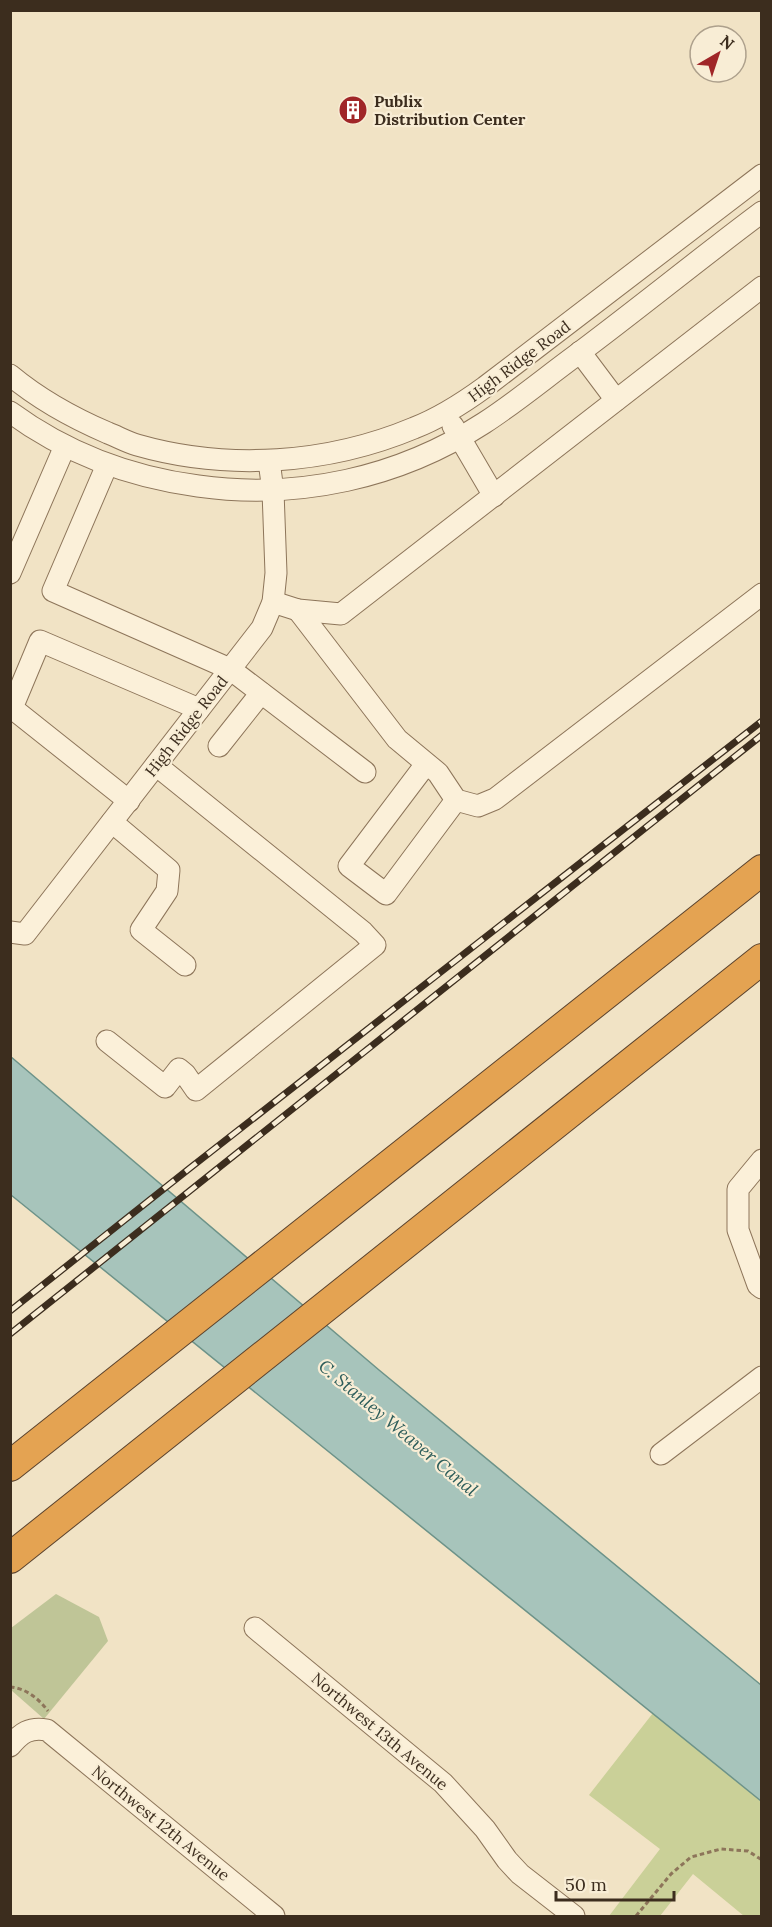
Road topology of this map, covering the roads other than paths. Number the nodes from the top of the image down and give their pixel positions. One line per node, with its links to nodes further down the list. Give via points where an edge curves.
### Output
1 (762, 175): 2 (street, High Ridge Road)
2 (735, 196): 3 (street); 9 (street, High Ridge Road, via 485,387)
3 (758, 222): 5 (street, High Ridge Road)
4 (762, 287): 7 (street)
5 (580, 352): 7 (street); 10 (street, High Ridge Road)
6 (11, 376): 12 (street, via 74,417 136,445 206,458)
7 (616, 400): 15 (street)
8 (10, 412): 11 (street)
9 (446, 412): 10 (street); 12 (street, High Ridge Road, via 416,428 350,449)
10 (459, 437): 14 (street, High Ridge Road, via 417,459 356,480); 15 (street)
11 (65, 446): 13 (street); 16 (street)
12 (269, 461): 14 (street, High Ridge Road)
13 (107, 465): 14 (street, via 179,484); 20 (street, via 53,591)
14 (273, 491): 18 (street, High Ridge Road)
15 (494, 496): 19 (street, via 341,614)
16 (10, 573)
17 (762, 594): 27 (street, via 495,799 478,806)
18 (273, 602): 19 (street); 20 (street, High Ridge Road, via 262,628)
19 (298, 610): 24 (street, via 397,739)
20 (230, 669): 21 (street); 22 (street, High Ridge Road)
21 (261, 693): 23 (street); 26 (street)
22 (199, 709): 25 (street, High Ridge Road); 28 (street, via 40,641 12,708)
23 (219, 747)
24 (426, 764): 27 (street, via 438,773); 27 (street, via 349,866 386,894)
25 (156, 765): 28 (street, High Ridge Road); 34 (street, via 375,945 196,1090 179,1069 165,1087)
26 (365, 772)
27 (456, 800)
28 (129, 801): 29 (street, High Ridge Road)
29 (112, 822): 31 (street, High Ridge Road); 33 (street, via 169,870 167,891 141,930)
30 (762, 870): 39 (highway)
31 (18, 933)
32 (762, 960): 40 (highway)
33 (185, 965)
34 (107, 1041)
35 (762, 1160): 36 (street, via 738,1189 738,1230)
36 (762, 1288)
37 (762, 1377): 38 (street)
38 (661, 1454)
39 (10, 1466)
40 (10, 1557)
41 (255, 1628): 44 (street, Northwest 13th Avenue, via 443,1783 520,1874)
42 (10, 1746): 43 (street, Northwest 12th Avenue, via 28,1730 47,1730)
43 (274, 1917)
44 (574, 1917)

